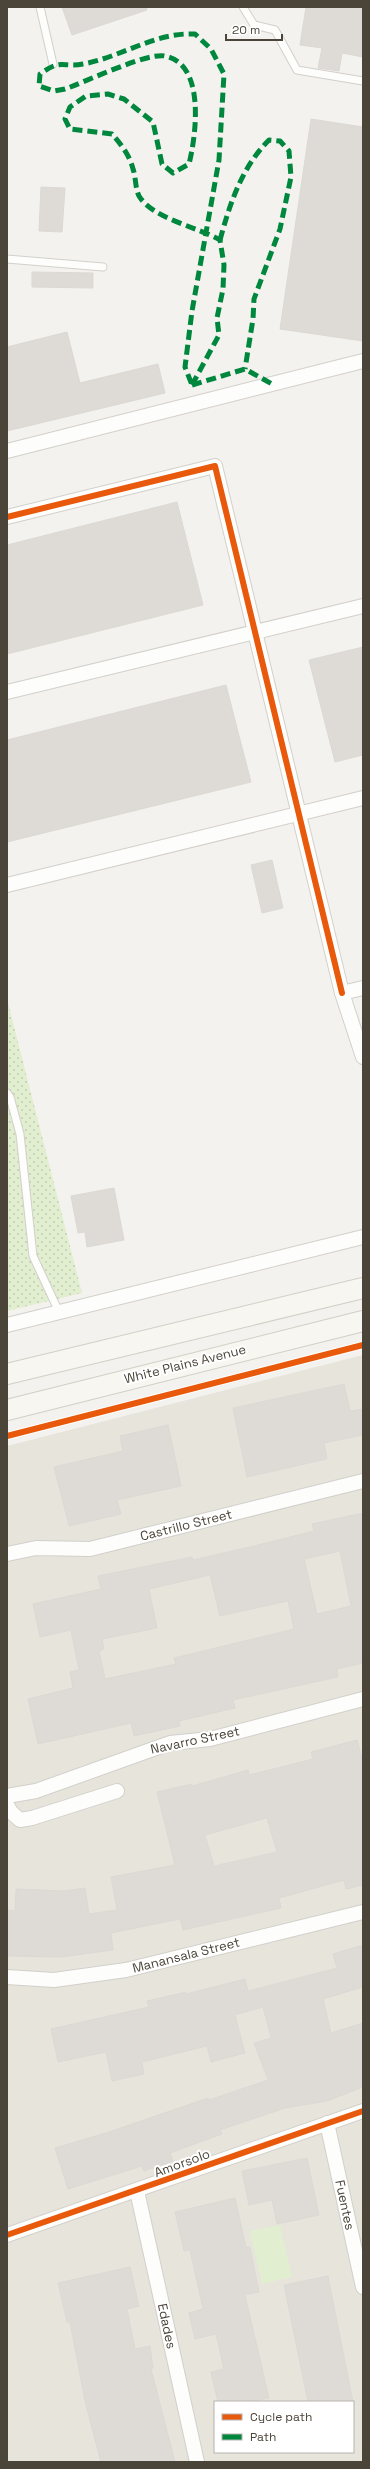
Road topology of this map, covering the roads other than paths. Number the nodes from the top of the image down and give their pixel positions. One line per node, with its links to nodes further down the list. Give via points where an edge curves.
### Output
1 (40, 7): 3 (lane)
2 (243, 7): 4 (lane, via 254,25 275,30 298,70)
3 (53, 64)
4 (363, 81)
5 (7, 259): 6 (lane)
6 (103, 267)
7 (363, 360): 8 (street)
8 (7, 451)
9 (7, 517): 11 (street, via 215,466)
10 (363, 606): 11 (street)
11 (256, 633): 12 (street); 14 (street)
12 (7, 692)
13 (363, 798): 14 (street)
14 (299, 814): 15 (street); 17 (street)
15 (7, 885)
16 (363, 988): 17 (street)
17 (342, 993): 18 (street)
18 (363, 1057)
19 (7, 1093): 22 (lane, via 20,1134 33,1256)
20 (363, 1238): 22 (street)
21 (363, 1288): 25 (street)
22 (59, 1312): 24 (street)
23 (363, 1321): 26 (street, White Plains Avenue)
24 (7, 1324)
25 (179, 1332): 26 (street); 27 (street)
26 (187, 1363): 28 (street, White Plains Avenue)
27 (7, 1374)
28 (7, 1410)
29 (363, 1481): 30 (street, Castrillo Street, via 90,1549 36,1548)
30 (7, 1554)
31 (363, 1699): 33 (street, Navarro Street, via 210,1739 170,1743 36,1791)
32 (117, 1791): 34 (street, via 20,1820)
33 (7, 1796)
34 (7, 1805)
35 (363, 1912): 36 (street, Manansala Street, via 126,1970 54,1980)
36 (7, 1977)
37 (363, 2111): 38 (street, Amorsolo)
38 (327, 2123): 39 (street, Amorsolo); 41 (street, Fuentes)
39 (137, 2191): 40 (street, Amorsolo); 42 (street, Edades)
40 (7, 2235)
41 (363, 2287)
42 (197, 2462)

